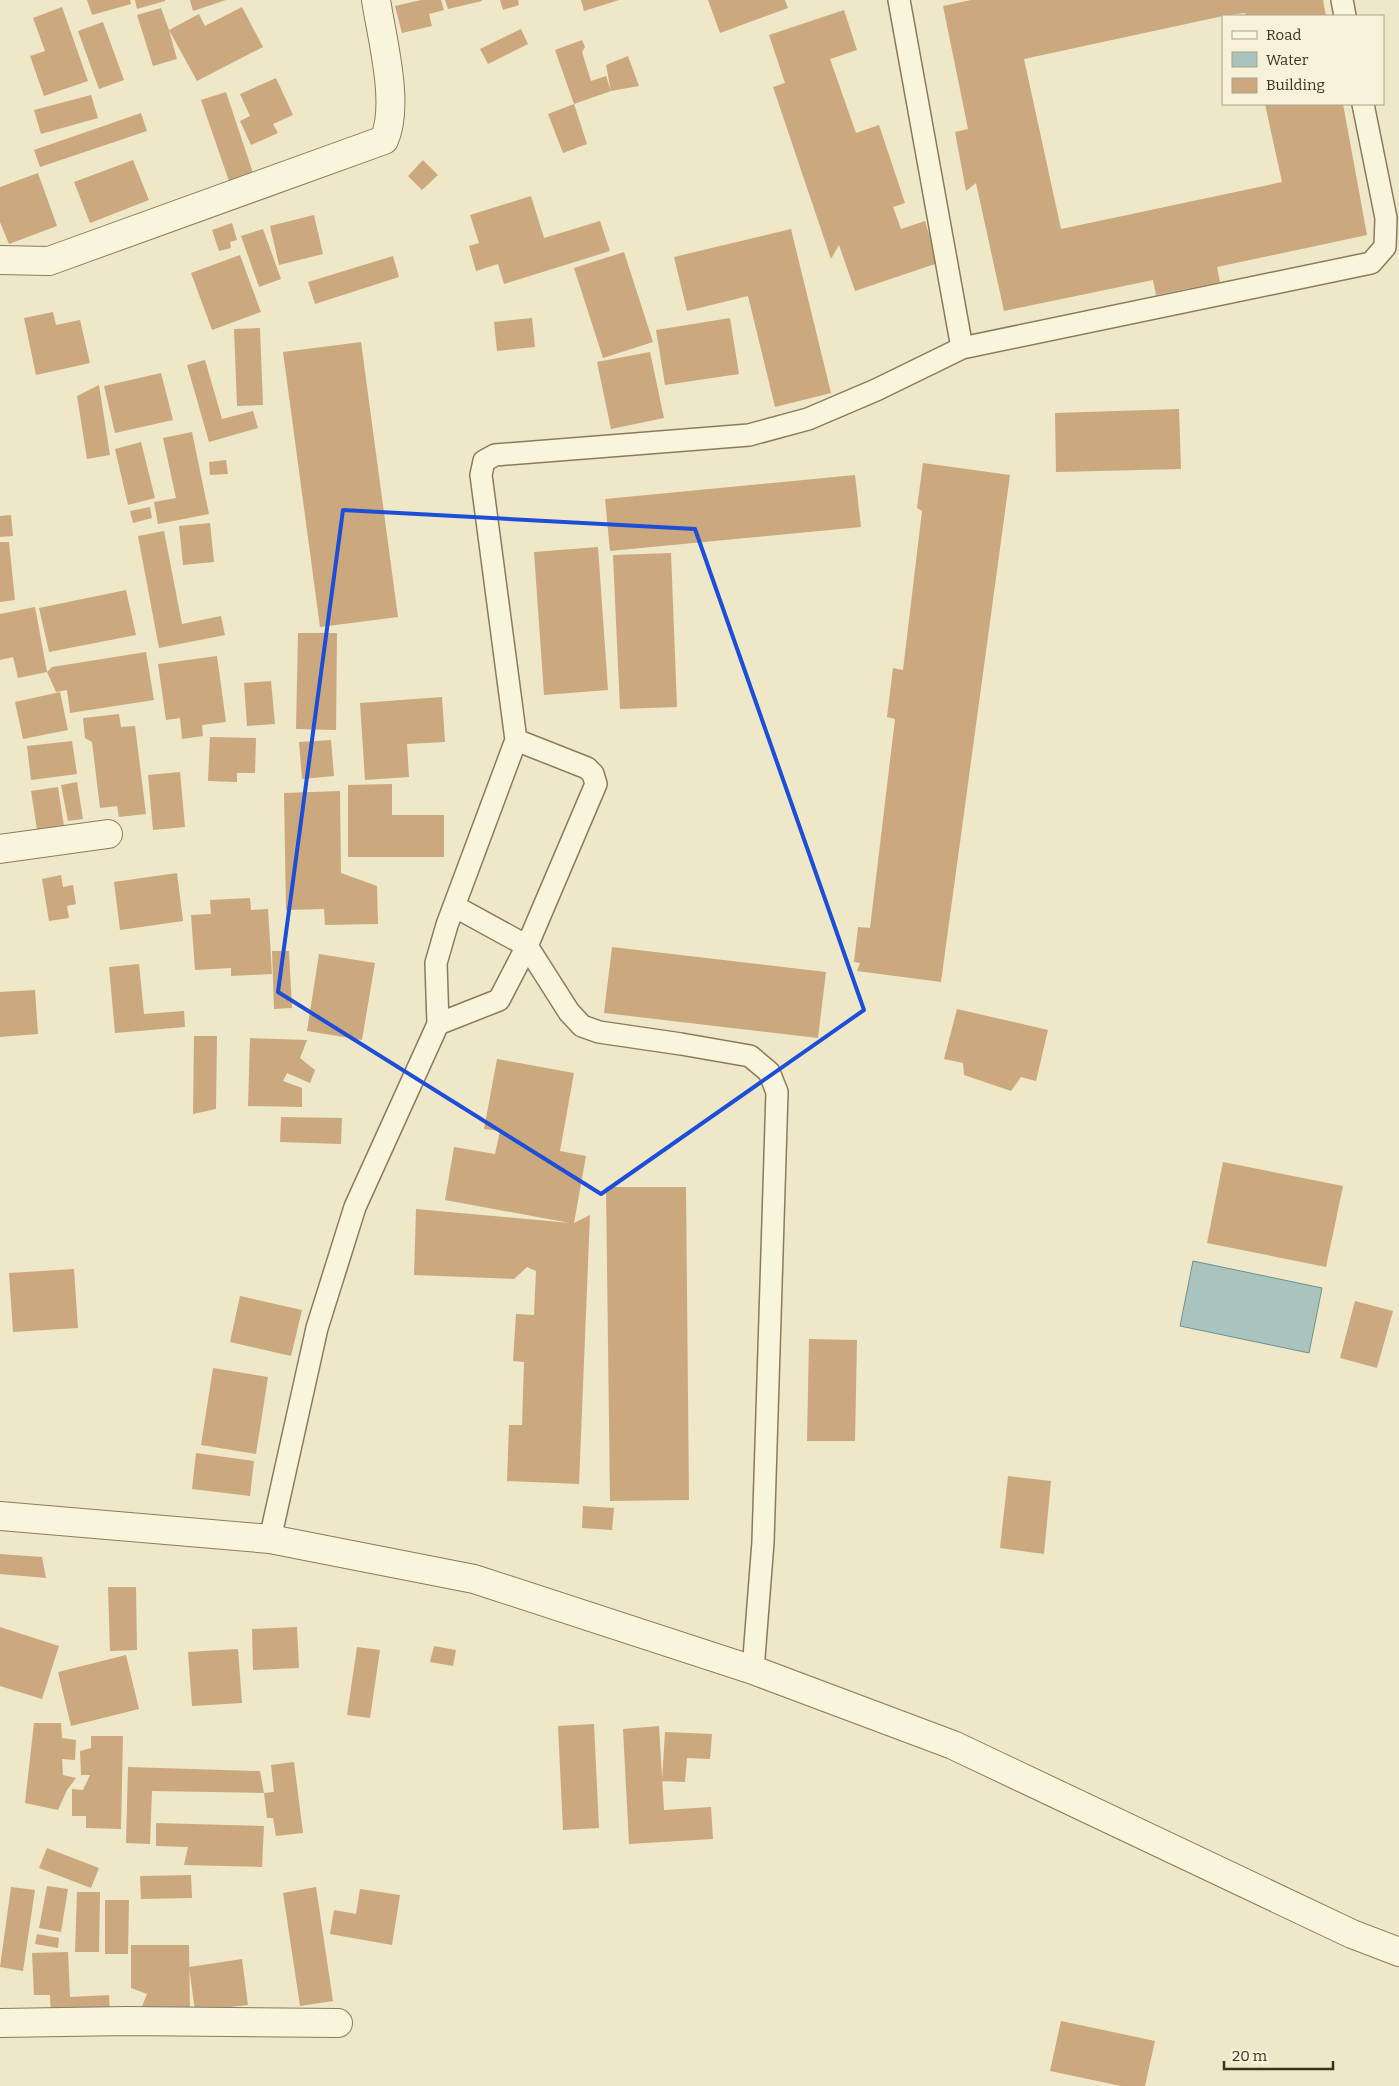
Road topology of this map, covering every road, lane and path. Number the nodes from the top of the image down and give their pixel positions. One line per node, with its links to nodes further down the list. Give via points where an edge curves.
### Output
1 (376, 0): 6 (street, via 392,108 390,127 384,140 49,262)
2 (899, 0): 7 (lane)
3 (1342, 0): 4 (lane)
4 (1345, 15)
5 (1363, 105): 7 (lane, via 1386,218 1384,247 1371,263)
6 (0, 260)
7 (962, 348): 8 (lane, via 808,419 749,435 495,455 484,461 481,475)
8 (516, 740): 11 (lane); 12 (lane, via 587,768 596,784)
9 (108, 834): 10 (street)
10 (0, 849)
11 (454, 906): 12 (lane); 13 (lane, via 436,963)
12 (527, 946): 13 (lane, via 499,1000); 16 (lane, via 569,1012 582,1026 599,1032 750,1056 769,1072 778,1092 763,1542)
13 (438, 1024): 15 (lane, via 354,1207 317,1328)
14 (0, 1516): 15 (street)
15 (270, 1539): 16 (street, via 474,1579)
16 (753, 1670): 17 (street, via 953,1745 1352,1934)
17 (1399, 1952)
18 (338, 2023): 19 (street, via 127,2021)
19 (0, 2024)

